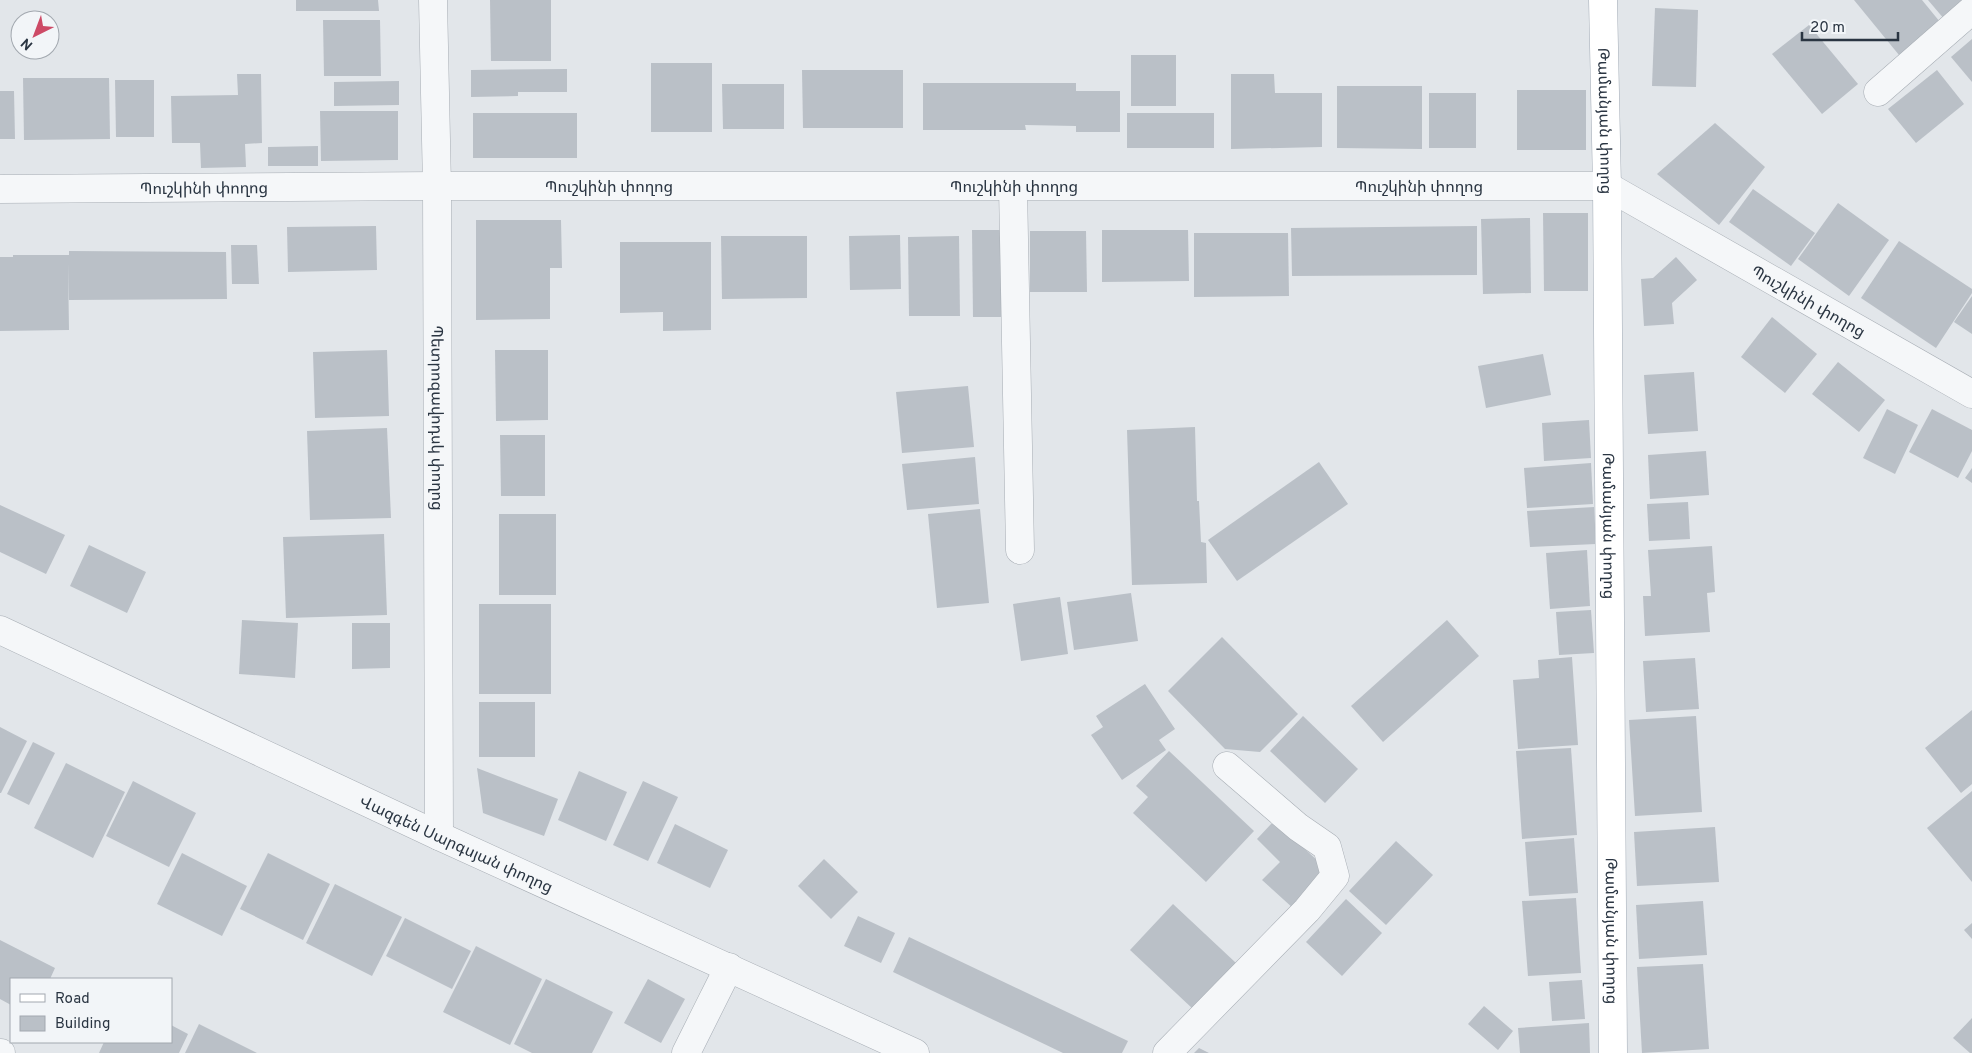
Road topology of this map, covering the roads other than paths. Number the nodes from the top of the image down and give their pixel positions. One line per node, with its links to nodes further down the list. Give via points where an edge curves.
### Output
1 (433, 0): 5 (street, Պետրոզավոդսկ փողոց)
2 (1603, 0): 6 (main road, Թամանյան փողոց)
3 (1972, 10): 4 (street)
4 (1878, 92)
5 (437, 186): 7 (street, Պուշկինի փողոց); 8 (street, Պուշկինի փողոց); 13 (street, Պետրոզավոդսկ փողոց)
6 (1607, 186): 7 (street, Պուշկինի փողոց); 9 (street, Պուշկինի փողոց); 18 (main road, Թամանյան փողոց)
7 (1013, 187): 10 (street)
8 (0, 189)
9 (1972, 394)
10 (1020, 550)
11 (0, 630): 13 (street, Վազգեն Սարգսյան փողոց)
12 (1227, 766): 17 (street, via 1298,827 1327,846 1335,876 1307,910)
13 (439, 836): 14 (street, Վազգեն Սարգսյան փողոց)
14 (729, 967): 15 (street); 16 (street, Վազգեն Սարգսյան փողոց)
15 (686, 1053)
16 (915, 1053)
17 (1167, 1053)
18 (1613, 1053)

